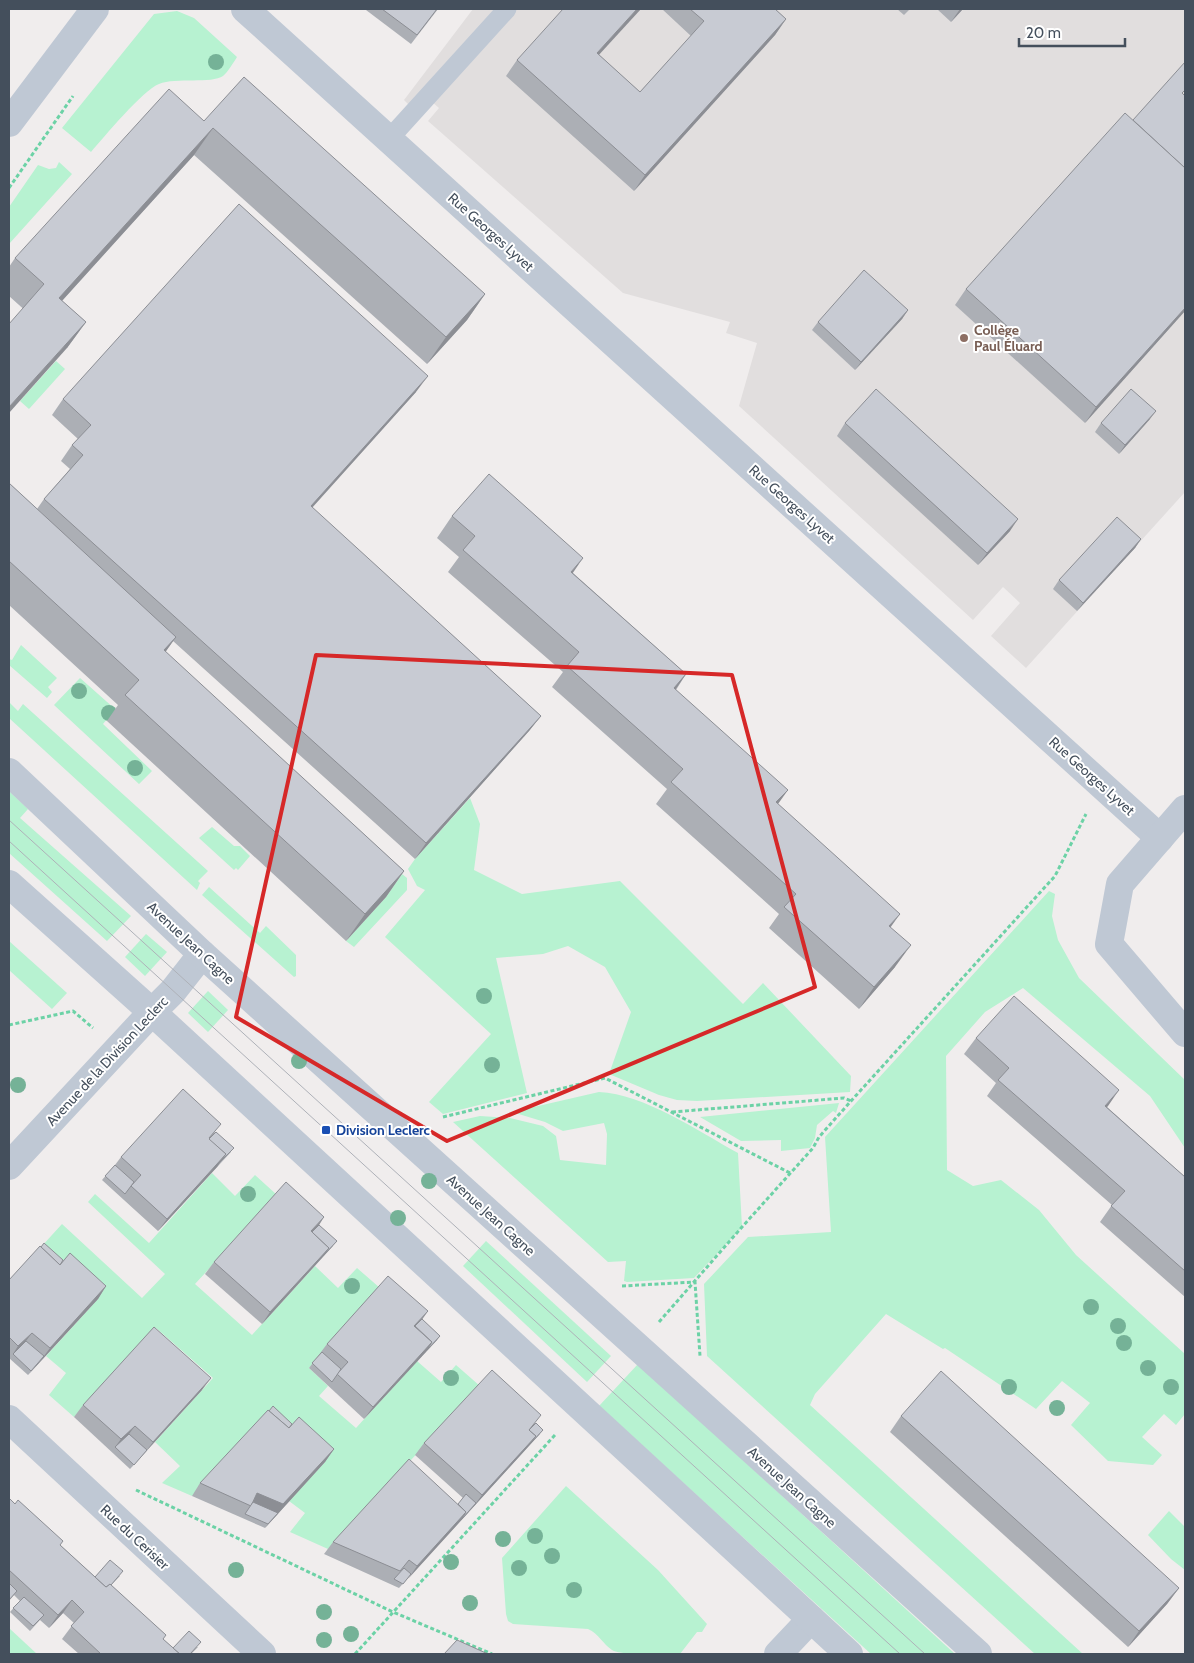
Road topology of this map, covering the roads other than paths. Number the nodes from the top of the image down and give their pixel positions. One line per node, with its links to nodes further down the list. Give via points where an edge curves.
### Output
1 (95, 9): 4 (street)
2 (245, 9): 5 (street, Rue Georges Lyvet)
3 (507, 9): 5 (lane)
4 (9, 122)
5 (389, 139): 8 (street, Rue Georges Lyvet)
6 (9, 772): 10 (street, Avenue Jean Cagne)
7 (1185, 809): 8 (street)
8 (1160, 838): 12 (street, via 1120,884 1109,944)
9 (9, 884): 11 (street)
10 (202, 954): 11 (street, Avenue de la Division Leclerc); 19 (street, Avenue Jean Cagne)
11 (152, 1012): 13 (street, Avenue de la Division Leclerc); 15 (street)
12 (1185, 1033)
13 (9, 1166)
14 (9, 1419): 16 (street, Rue du Cerisier)
15 (811, 1619): 17 (street); 18 (street)
16 (262, 1654)
17 (778, 1654)
18 (849, 1654)
19 (978, 1654)

